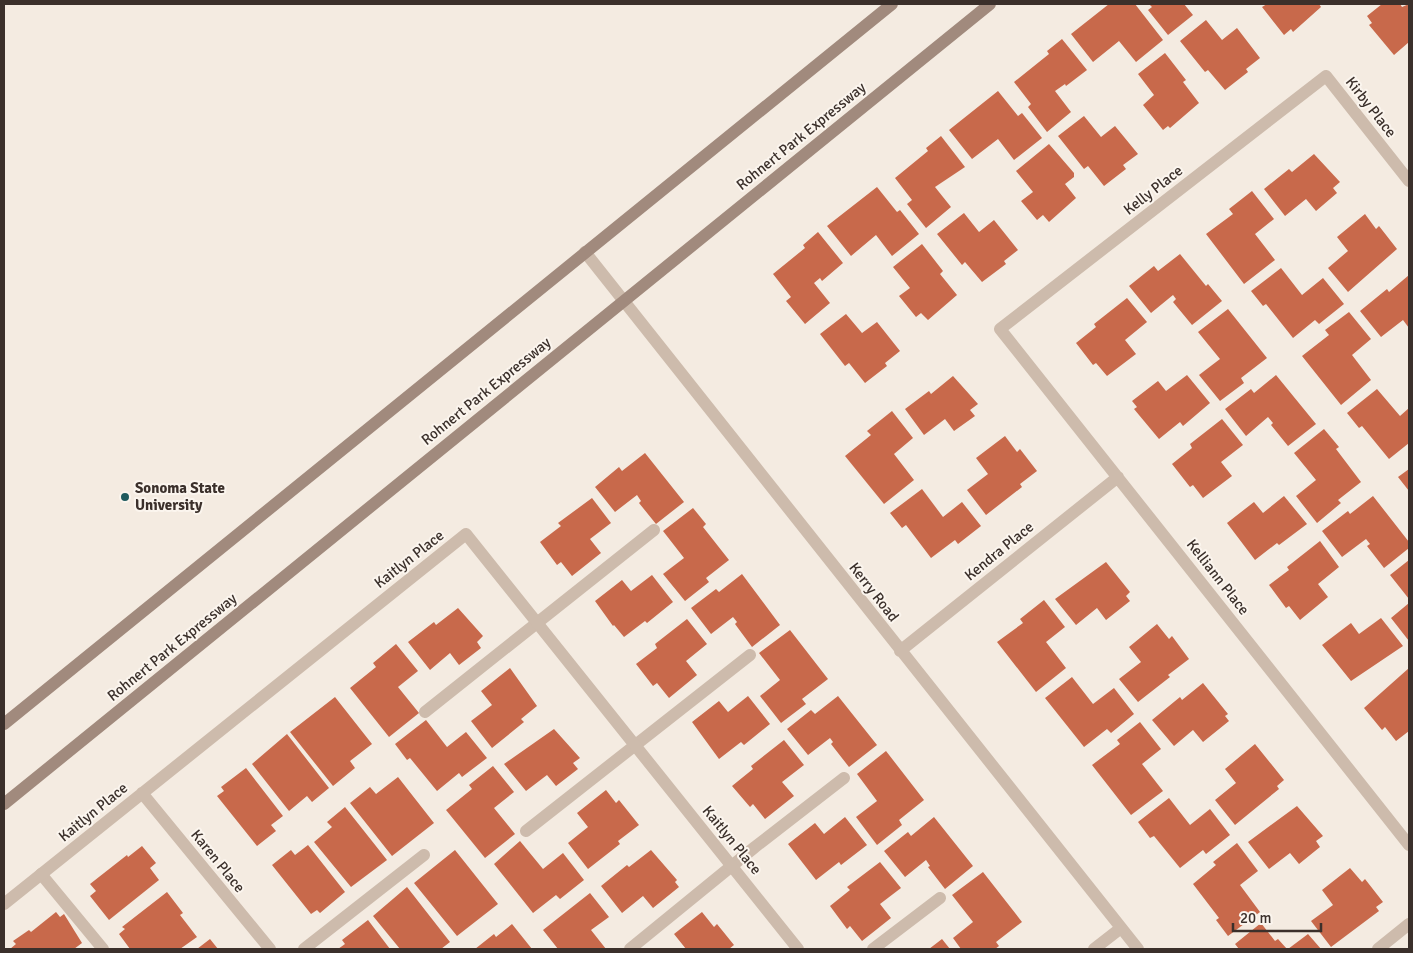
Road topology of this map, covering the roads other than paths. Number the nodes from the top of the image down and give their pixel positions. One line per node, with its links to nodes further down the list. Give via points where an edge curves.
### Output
1 (892, 4): 5 (main road)
2 (990, 4): 6 (main road, Rohnert Park Expressway)
3 (1326, 76): 4 (street, Kirby Place); 7 (street, Kelly Place)
4 (1409, 181)
5 (585, 252): 6 (street, Kerry Road); 14 (main road)
6 (624, 300): 11 (street, Kerry Road); 18 (main road, Rohnert Park Expressway)
7 (1000, 329): 8 (street, Kelliann Place)
8 (1118, 476): 11 (street, Kendra Place); 20 (street, Kelliann Place)
9 (654, 530): 10 (street)
10 (538, 624): 13 (street); 15 (street, Kaitlyn Place); 17 (street, Kaitlyn Place, via 466,534)
11 (900, 651): 27 (street, Kerry Road)
12 (750, 655): 15 (street)
13 (426, 712)
14 (4, 724)
15 (635, 744): 19 (street); 22 (street, Kaitlyn Place)
16 (844, 778): 22 (street)
17 (142, 793): 23 (street, Kaitlyn Place); 29 (street, Karen Place)
18 (4, 804)
19 (526, 831)
20 (1409, 845)
21 (424, 855): 30 (street)
22 (732, 866): 31 (street); 32 (street, Kaitlyn Place)
23 (41, 874): 25 (street, Kaitlyn Place); 28 (street)
24 (940, 898): 33 (street)
25 (4, 904)
26 (1409, 924): 36 (street)
27 (1121, 928): 34 (street); 35 (street, Kerry Road)
28 (103, 949)
29 (270, 949)
30 (304, 949)
31 (630, 949)
32 (798, 949)
33 (873, 949)
34 (1094, 949)
35 (1138, 949)
36 (1378, 949)

